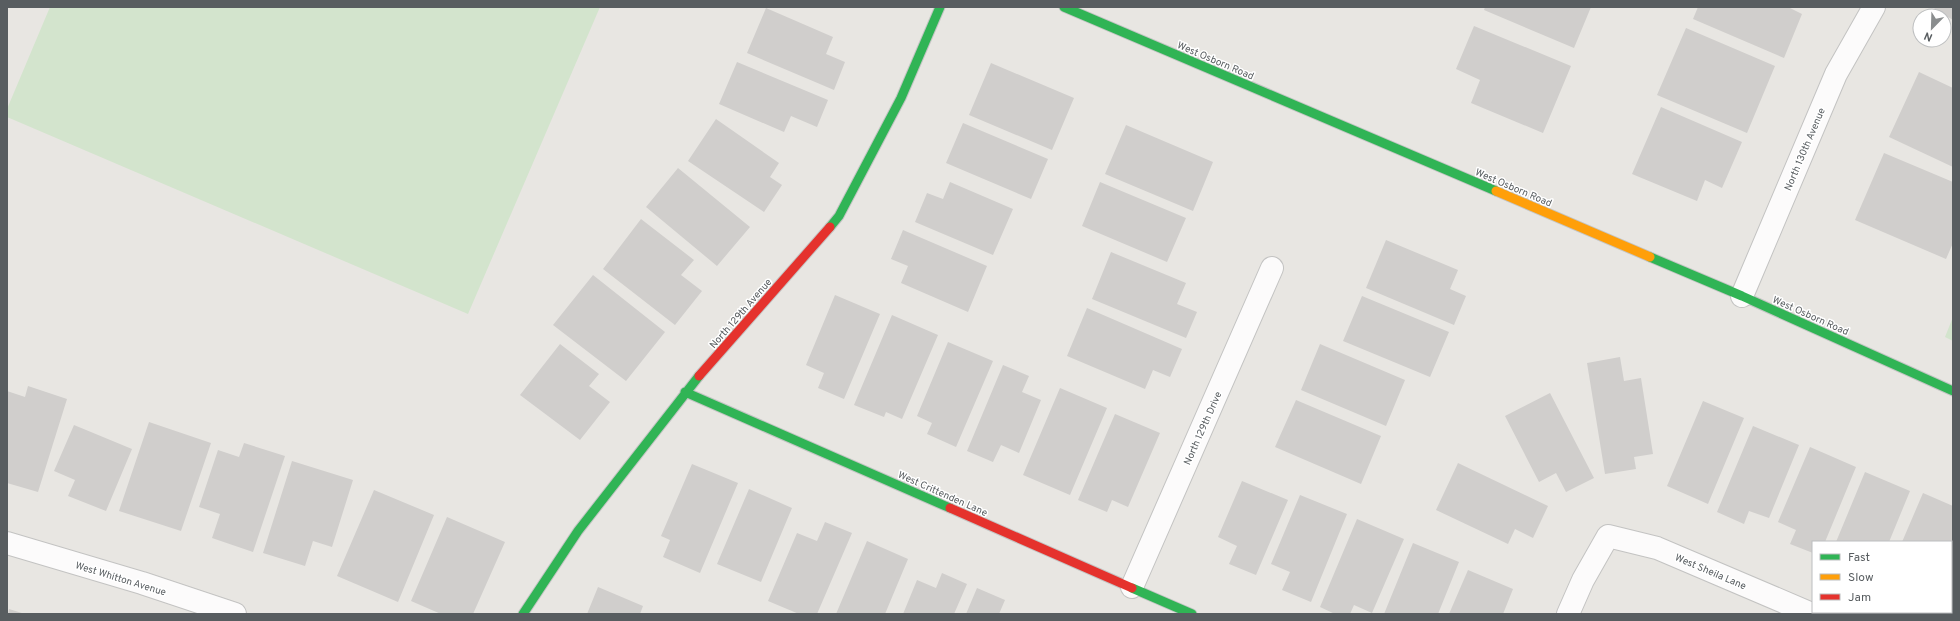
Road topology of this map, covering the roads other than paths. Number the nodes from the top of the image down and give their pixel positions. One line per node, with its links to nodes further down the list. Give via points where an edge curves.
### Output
1 (940, 7): 7 (street, North 129th Avenue, via 901,98 839,216)
2 (1064, 7): 5 (street, West Osborn Road)
3 (1874, 7): 5 (street, North 130th Avenue, via 1836,74)
4 (1272, 268): 9 (street, North 129th Drive)
5 (1742, 296): 6 (street, West Osborn Road)
6 (1953, 391)
7 (685, 392): 9 (street, West Crittenden Lane); 11 (street, North 129th Avenue, via 578,531)
8 (7, 543): 10 (street, West Whitton Avenue)
9 (1132, 587): 12 (street, West Crittenden Lane)
10 (235, 614)
11 (523, 614)
12 (1192, 614)
13 (1568, 614): 14 (street, West Sheila Lane, via 1583,580 1608,536 1657,548)
14 (1812, 614)

